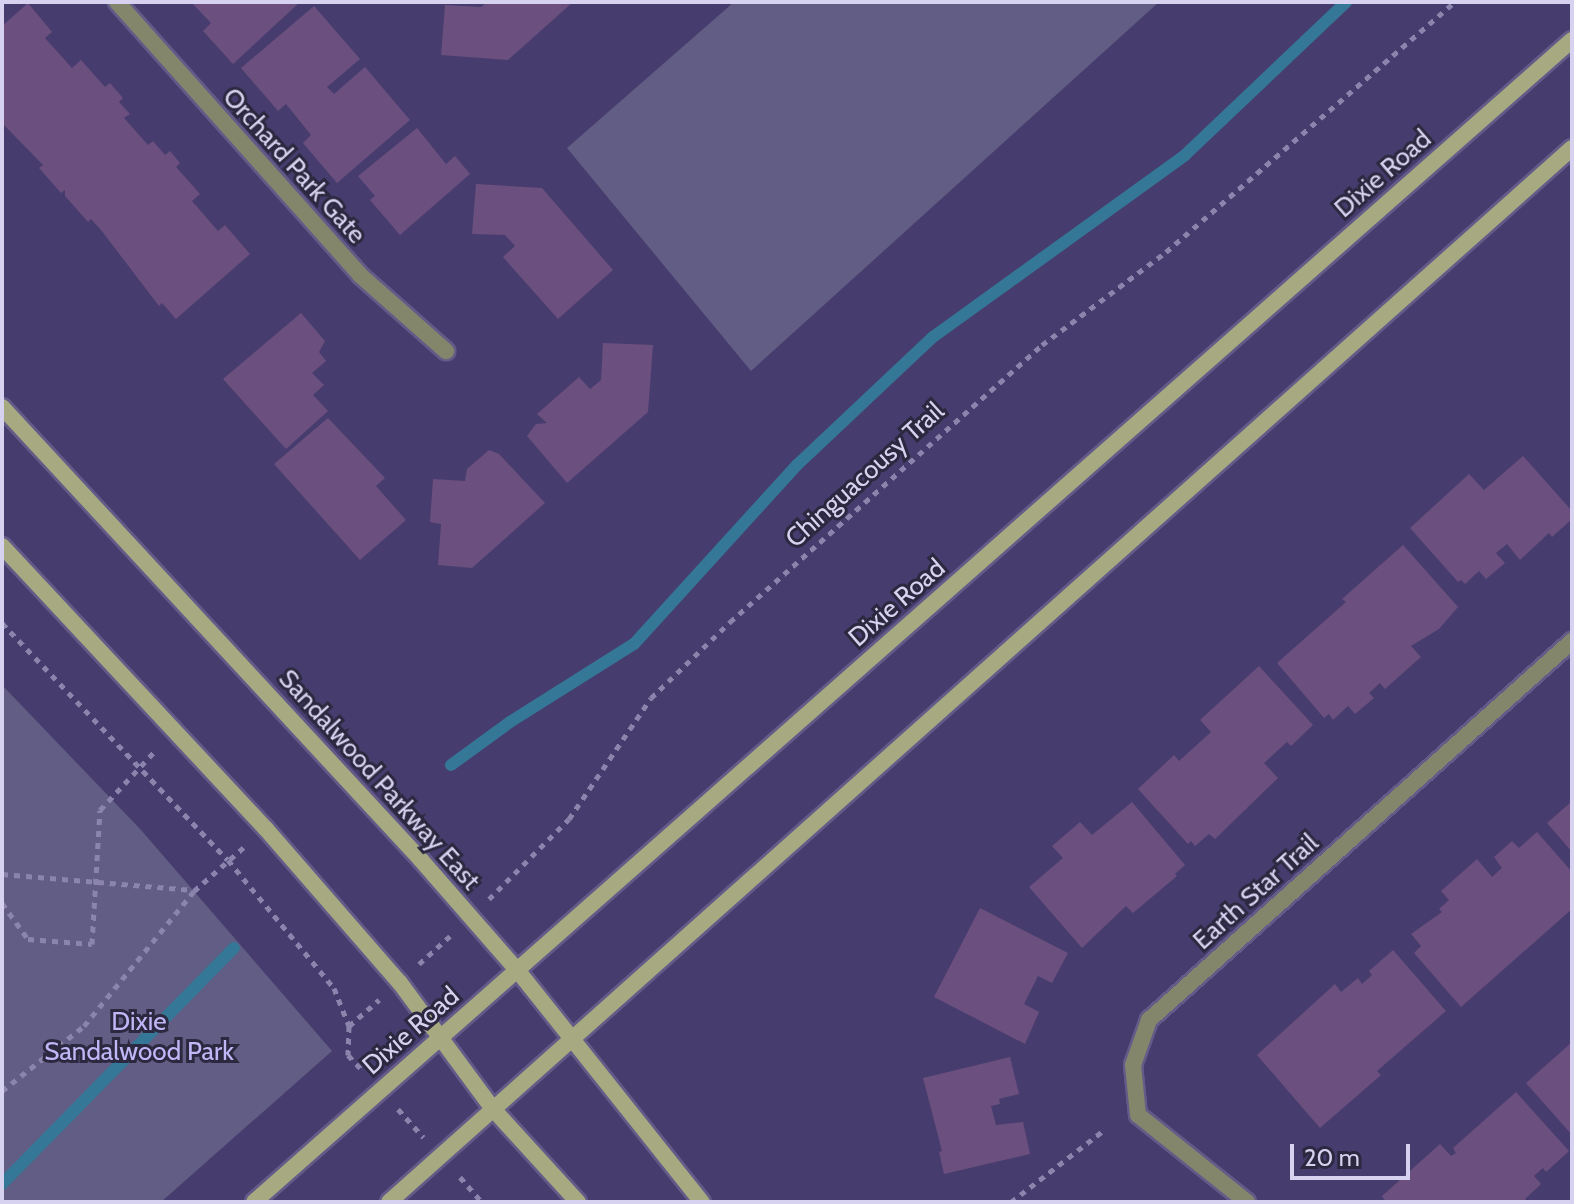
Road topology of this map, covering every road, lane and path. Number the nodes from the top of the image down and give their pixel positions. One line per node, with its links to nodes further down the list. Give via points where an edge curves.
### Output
1 (117, 2): 5 (street, Orchard Park Gate, via 360,275)
2 (1455, 2): 17 (path, Chinguacousy Trail, via 1166,252 1042,345 730,622 651,698 569,819)
3 (1572, 40): 18 (main road, Dixie Road)
4 (1572, 148): 22 (main road)
5 (446, 351)
6 (2, 407): 17 (main road, Sandalwood Parkway East)
7 (2, 546): 10 (main road)
8 (2, 623): 11 (path)
9 (1572, 641): 34 (street, Earth Star Trail, via 1149,1020 1133,1065 1138,1115)
10 (177, 730): 11 (path); 19 (main road)
11 (141, 766): 12 (path); 14 (path, via 100,810)
12 (228, 860): 15 (path); 20 (path, via 334,988)
13 (2, 874): 14 (path)
14 (96, 882): 15 (path); 16 (path, via 92,944 28,939)
15 (194, 891): 24 (path, via 84,1026)
16 (2, 903)
17 (470, 916): 18 (main road, Sandalwood Parkway East); 19 (path, Chinguacousy Trail)
18 (518, 971): 21 (main road, Dixie Road); 22 (main road, Sandalwood Parkway East)
19 (400, 983): 20 (path, Chinguacousy Trail); 21 (main road)
20 (349, 1026): 23 (path, via 348,1055)
21 (439, 1039): 23 (main road, Dixie Road); 25 (main road)
22 (570, 1040): 25 (main road); 32 (main road, Sandalwood Parkway East)
23 (380, 1090): 27 (path); 28 (main road, Dixie Road)
24 (2, 1091)
25 (493, 1109): 27 (main road); 31 (main road)
26 (1104, 1130): 33 (path)
27 (440, 1156): 29 (main road); 30 (path)
28 (254, 1202)
29 (389, 1202)
30 (482, 1202)
31 (578, 1202)
32 (702, 1202)
33 (1011, 1202)
34 (1247, 1202)

